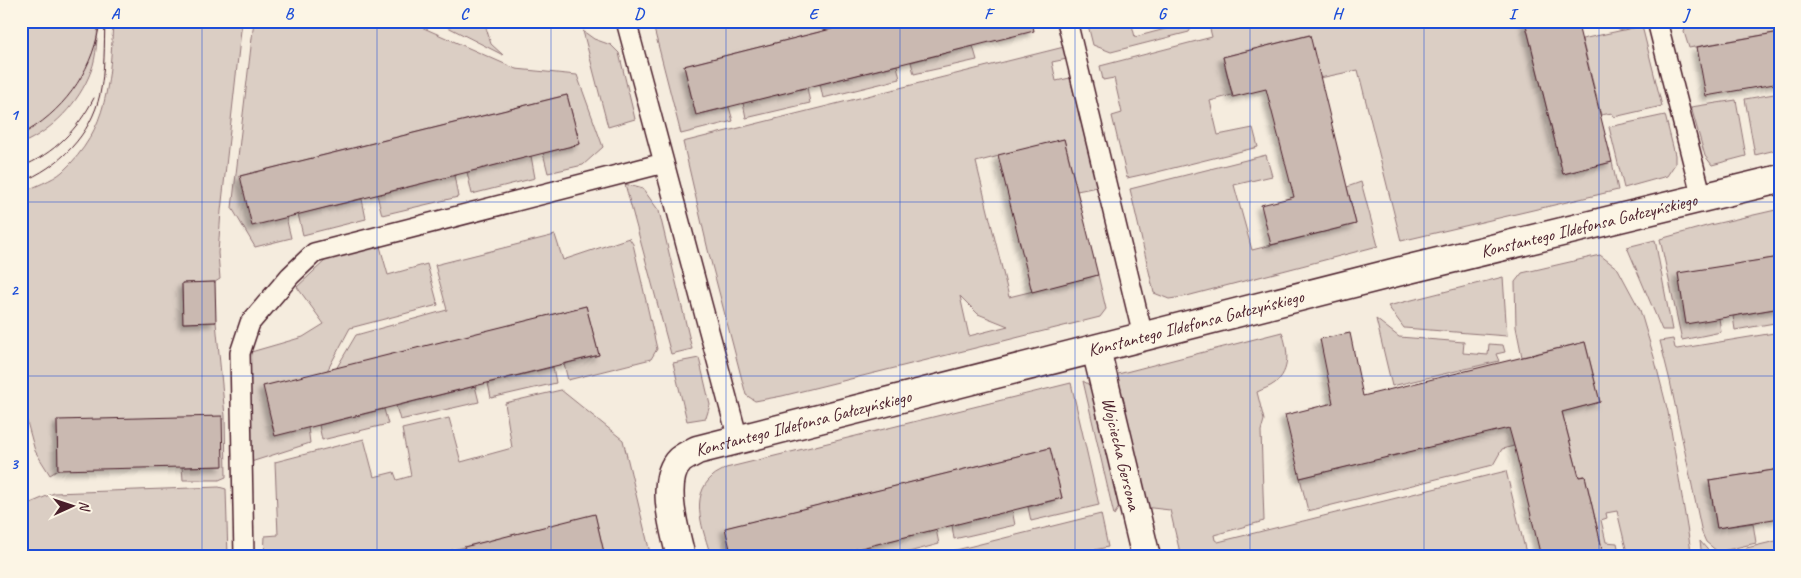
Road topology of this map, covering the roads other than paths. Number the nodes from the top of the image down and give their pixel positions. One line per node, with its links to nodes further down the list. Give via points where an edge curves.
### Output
1 (626, 21): 4 (lane)
2 (1067, 21): 7 (lane)
3 (1657, 21): 6 (lane)
4 (664, 163): 9 (lane); 10 (lane, via 314,253 250,324 240,353)
5 (1780, 179): 6 (street, Konstantego Ildefonsa Gałczyńskiego)
6 (1702, 198): 7 (street, Konstantego Ildefonsa Gałczyńskiego)
7 (1143, 336): 8 (street, Konstantego Ildefonsa Gałczyńskiego)
8 (1096, 349): 9 (street, Konstantego Ildefonsa Gałczyńskiego); 12 (street, Wojciecha Gersona)
9 (738, 439): 11 (street, Konstantego Ildefonsa Gałczyńskiego, via 697,450 680,460 673,470 669,495)
10 (244, 557)
11 (681, 557)
12 (1146, 557)

